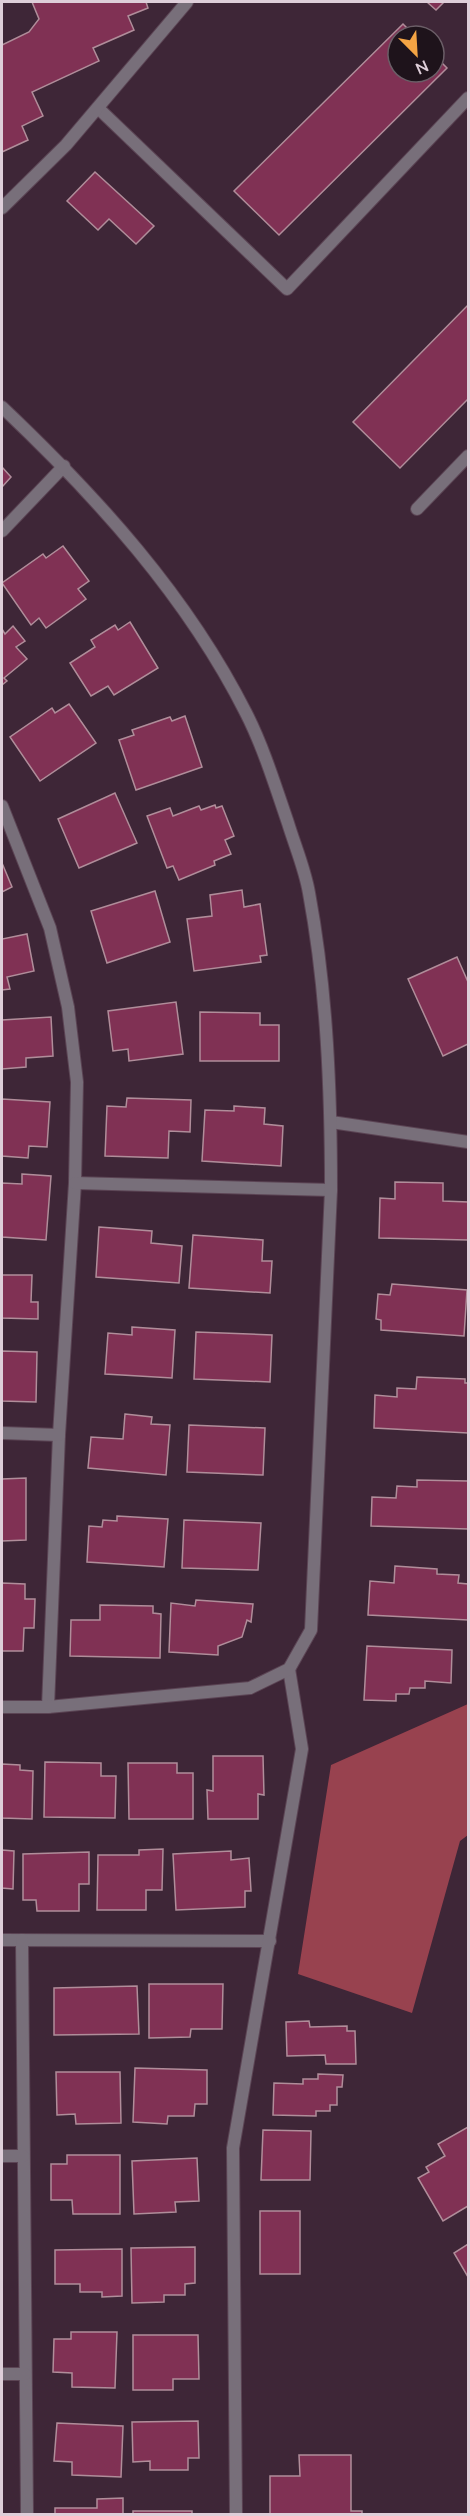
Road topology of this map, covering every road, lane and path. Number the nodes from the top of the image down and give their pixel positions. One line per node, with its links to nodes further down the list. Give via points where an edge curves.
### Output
1 (187, 2): 3 (street)
2 (468, 98): 3 (street, via 287,289)
3 (98, 108): 4 (street, via 66,146)
4 (2, 208)
5 (2, 407): 7 (street)
6 (468, 456): 8 (street)
7 (64, 466): 9 (street); 11 (street, via 164,582 207,643 247,715 309,891 325,1007)
8 (417, 509)
9 (2, 531)
10 (2, 807): 13 (street, via 50,928 68,1007 77,1082)
11 (331, 1122): 12 (street); 14 (street)
12 (468, 1142)
13 (75, 1183): 14 (street); 16 (street)
14 (331, 1190): 17 (street, via 311,1630)
15 (2, 1433): 16 (street)
16 (59, 1435): 19 (street)
17 (289, 1669): 19 (street, via 250,1688); 22 (street, via 302,1749)
18 (2, 1707): 19 (street)
19 (48, 1707)
20 (2, 1940): 21 (street)
21 (22, 1940): 22 (street); 24 (street)
22 (270, 1941): 28 (street, via 233,2148)
23 (2, 2156): 24 (street)
24 (23, 2156): 26 (street)
25 (2, 2374): 26 (street)
26 (25, 2374): 27 (street)
27 (27, 2514)
28 (236, 2514)

